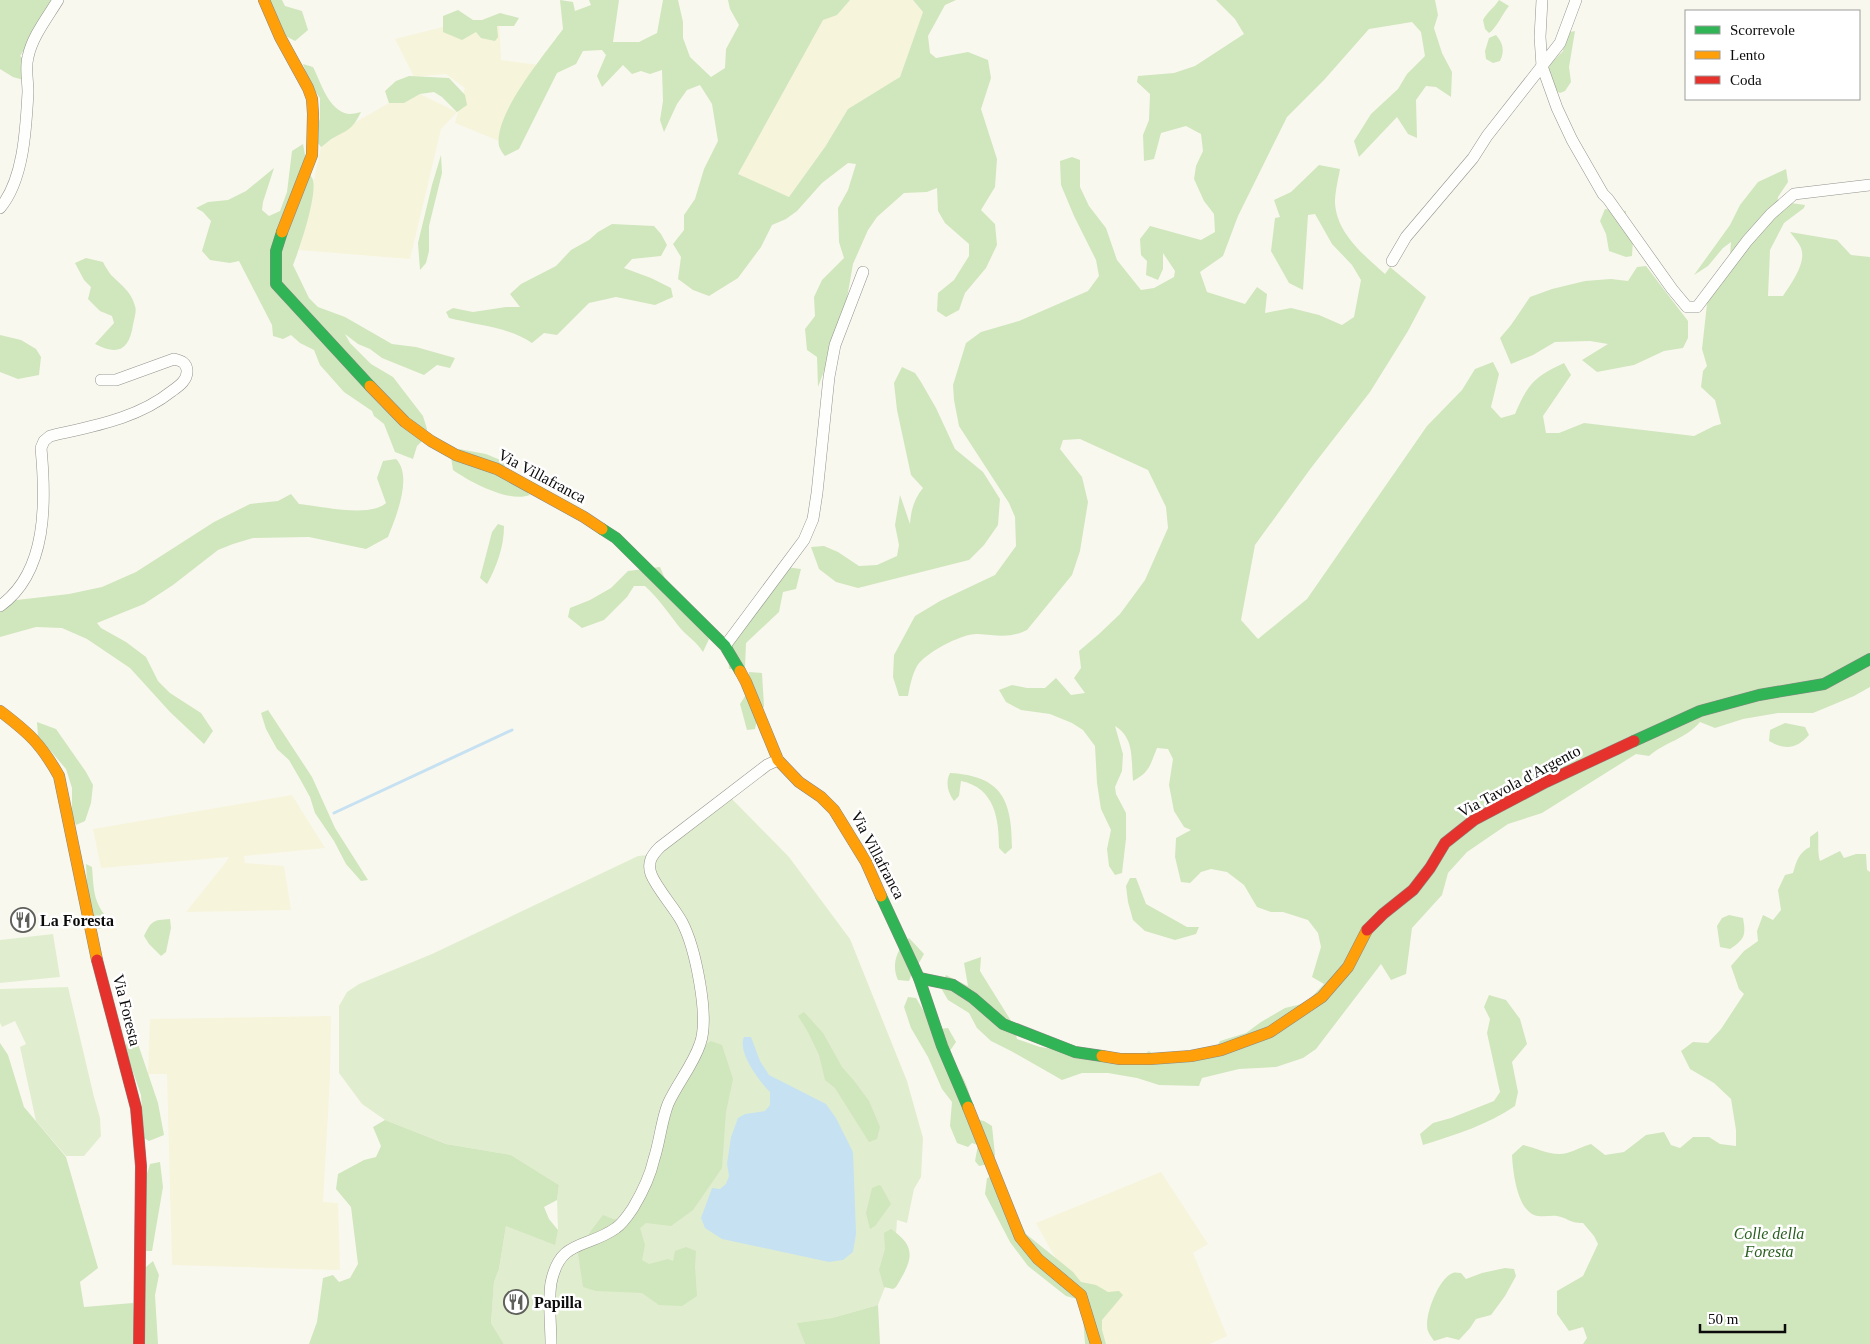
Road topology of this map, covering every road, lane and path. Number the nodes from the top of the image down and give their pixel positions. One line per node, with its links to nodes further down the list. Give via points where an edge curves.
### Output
1 (58, 0): 7 (street, via 27,58 25,130 20,163 13,188)
2 (264, 0): 12 (street, Via Villafranca, via 273,24 308,88 313,114 312,156 276,251 276,284 405,422 456,455 497,468 616,538)
3 (1542, 0): 5 (street)
4 (1576, 0): 5 (street, via 1560,43)
5 (1542, 66): 6 (street, via 1572,140 1603,194 1687,307 1697,307 1747,241 1794,194); 8 (street, via 1406,237)
6 (1870, 185)
7 (0, 208)
8 (1392, 260)
9 (863, 272): 12 (street, via 835,345 813,519 804,540)
10 (101, 380): 11 (street, via 116,380 174,359 182,361 187,373 182,382 159,401 123,418 50,436 44,441 41,448 42,523 34,561 12,598)
11 (0, 606)
12 (725, 646): 15 (street, Via Villafranca, via 746,682)
13 (1870, 660): 16 (street, Via Tavola d'Argento, via 1824,684 1760,695 1700,711 1546,782 1474,820 1446,842 1413,890 1366,931 1348,967 1322,997 1270,1032 1221,1050 1150,1059 1120,1059 1075,1052 1002,1024 953,985)
14 (0, 711): 17 (street, Via Foresta, via 28,732 46,753 59,776 94,947 136,1108 141,1166)
15 (778, 760): 16 (street, Via Villafranca, via 834,810 866,862); 18 (street, via 767,765 651,856 651,874 682,922 696,962 702,1003 700,1043 668,1105 655,1159 632,1210 617,1228 575,1245 563,1254 556,1268 551,1285)
16 (919, 978): 19 (street, Via Villafranca, via 942,1046 1020,1237 1038,1260 1081,1295)
17 (139, 1344)
18 (551, 1344)
19 (1096, 1344)

